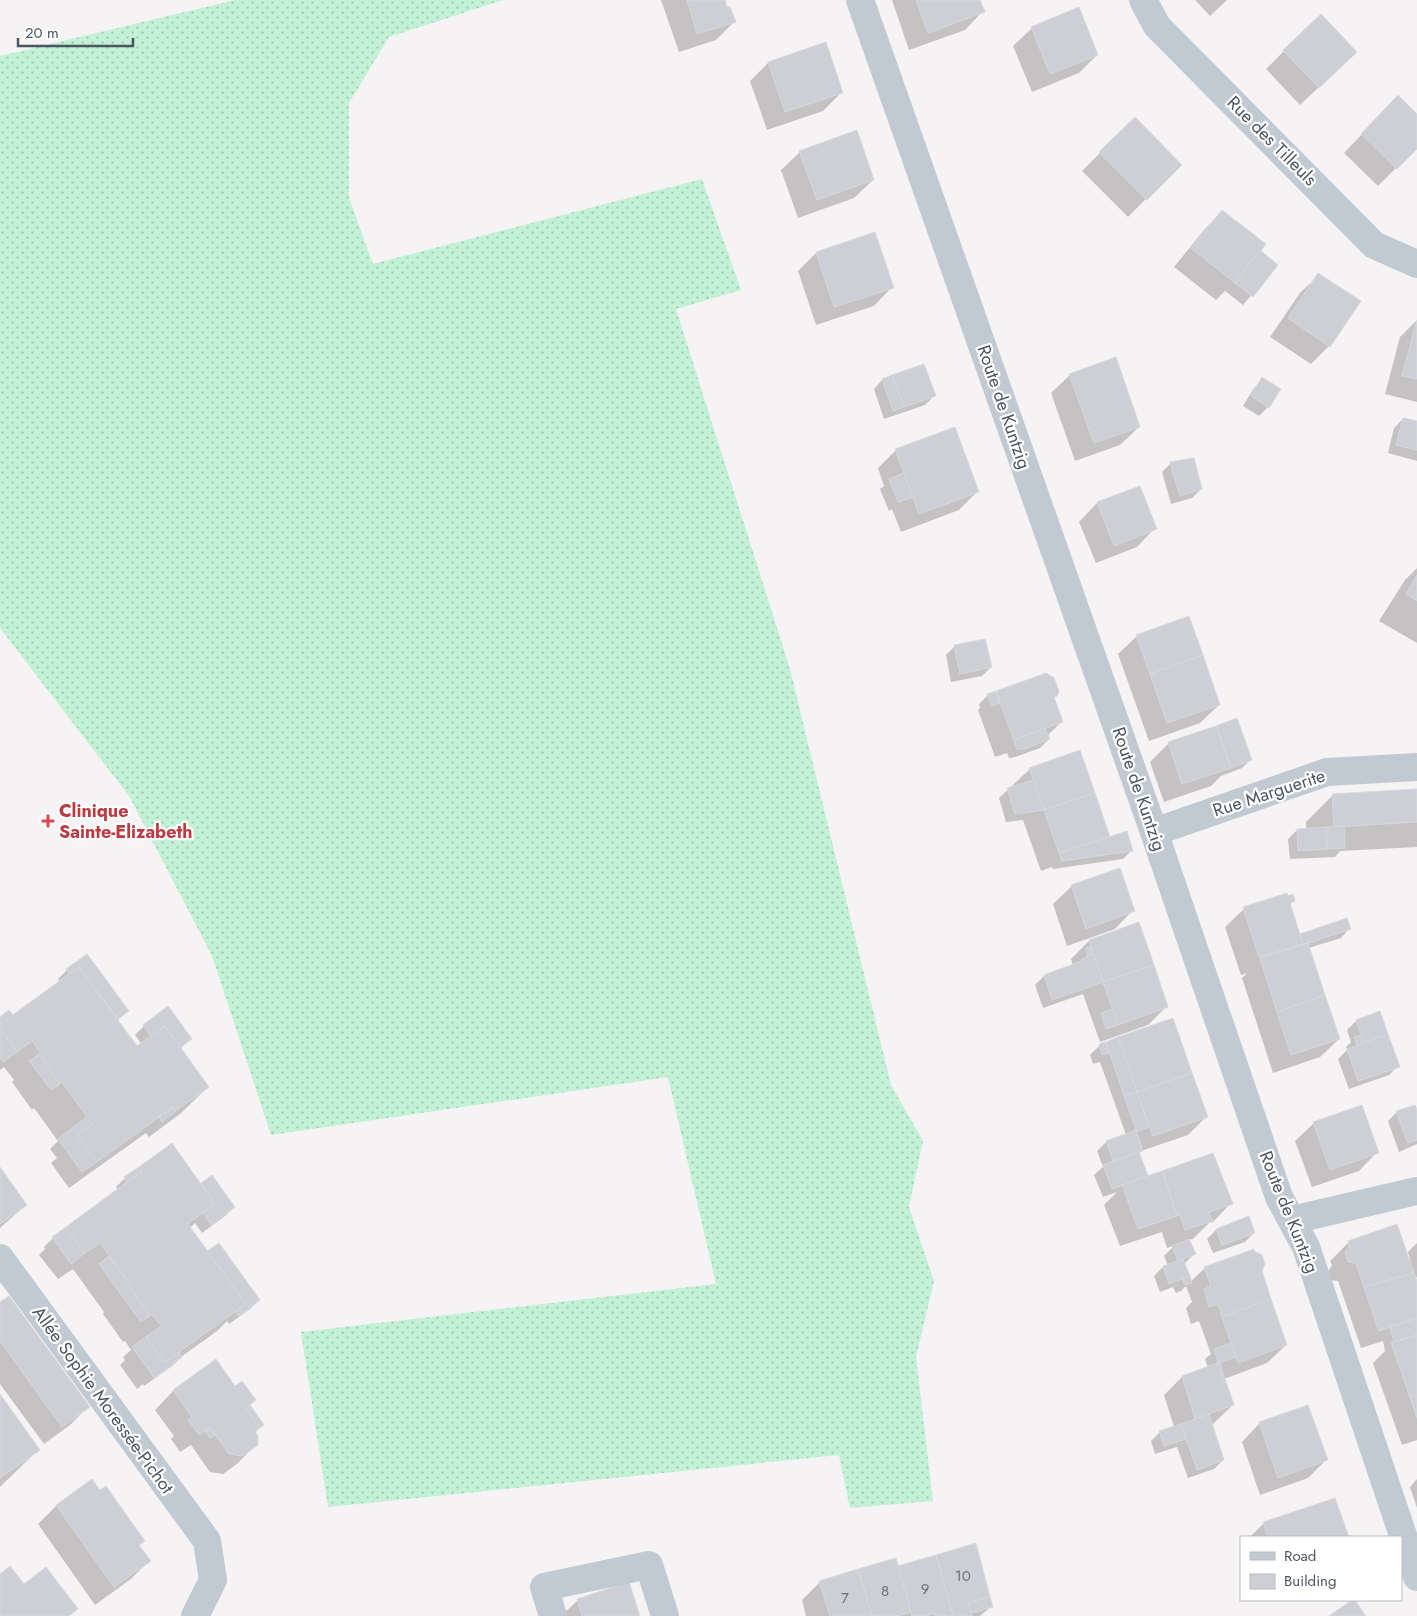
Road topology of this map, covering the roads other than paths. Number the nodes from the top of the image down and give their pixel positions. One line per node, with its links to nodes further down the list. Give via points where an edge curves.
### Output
1 (860, 0): 5 (street, Route de Kuntzig)
2 (1143, 0): 3 (street, Rue des Tilleuls, via 1157,26 1374,244)
3 (1417, 264)
4 (1417, 767): 5 (street, Rue Marguerite, via 1327,772)
5 (1154, 832): 7 (street, Route de Kuntzig, via 1279,1197)
6 (1417, 1191): 7 (street)
7 (1292, 1220): 9 (street, Route de Kuntzig, via 1306,1246)
8 (0, 1258): 10 (street, Allée Sophie Moressée-Pichot, via 207,1541 213,1580)
9 (1417, 1577)
10 (195, 1616)
11 (553, 1616): 12 (street, via 544,1586 650,1565)
12 (666, 1616)

